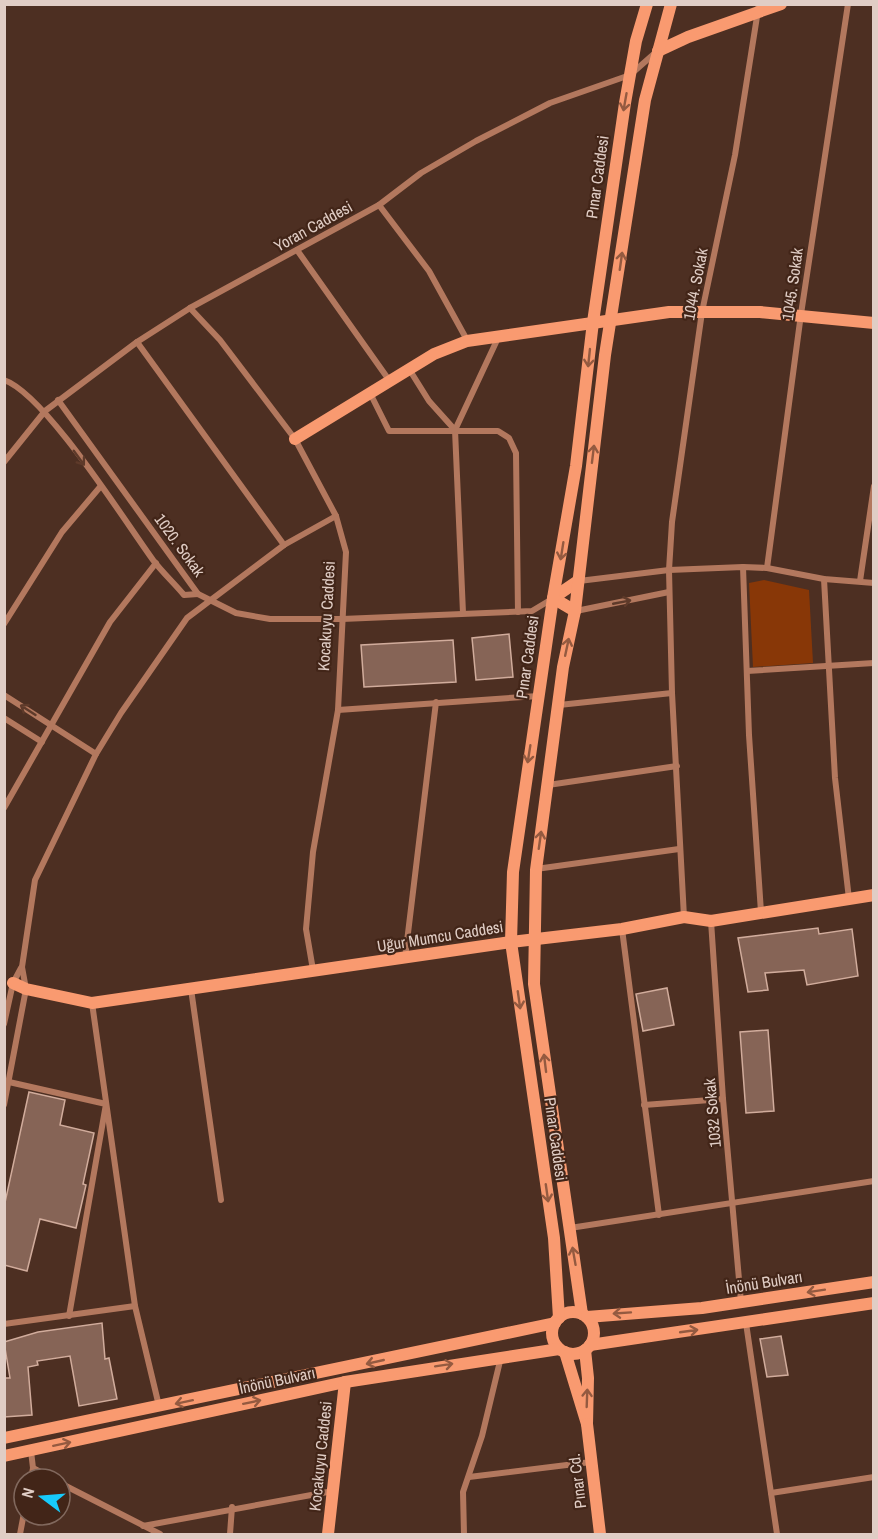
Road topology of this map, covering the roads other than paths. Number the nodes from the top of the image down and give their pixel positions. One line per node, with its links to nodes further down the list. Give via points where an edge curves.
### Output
1 (647, 4): 7 (main road, Pınar Caddesi)
2 (671, 4): 6 (main road, Pınar Caddesi)
3 (781, 4): 5 (main road)
4 (848, 4): 12 (street, 1045. Sokak)
5 (758, 8): 6 (main road); 11 (street, 1044. Sokak, via 735,155)
6 (658, 51): 7 (street, Yoran Caddesi); 13 (main road, Pınar Caddesi, one-way to 6, via 643,111)
7 (630, 75): 8 (street, Yoran Caddesi, via 550,103 421,173); 14 (main road, Pınar Caddesi, one-way to 14)
8 (379, 205): 9 (street, Yoran Caddesi); 17 (street, via 429,271)
9 (297, 250): 10 (street, Yoran Caddesi); 21 (street)
10 (190, 308): 18 (street, Yoran Caddesi); 26 (street, Kocakuyu Caddesi, via 220,340)
11 (702, 312): 12 (main road); 13 (main road); 35 (street, 1044. Sokak, via 672,522)
12 (801, 314): 15 (main road); 34 (street, 1045. Sokak)
13 (612, 319): 14 (main road); 37 (main road, Pınar Caddesi, one-way to 13)
14 (593, 322): 16 (main road); 42 (main road, Pınar Caddesi, one-way to 42, via 576,466)
15 (873, 323)
16 (499, 335): 17 (main road); 25 (street)
17 (467, 340): 19 (main road)
18 (137, 342): 23 (street, Yoran Caddesi); 31 (street)
19 (409, 369): 21 (main road); 25 (street, via 429,401)
20 (4, 380): 24 (street, 1020. Sokak, via 15,384)
21 (389, 380): 22 (main road)
22 (369, 392): 25 (street, via 389,431); 26 (main road)
23 (58, 400): 24 (street, Yoran Caddesi); 41 (street, 1020. Sokak)
24 (45, 411): 27 (street, Yoran Caddesi); 29 (street, 1020. Sokak, one-way to 29)
25 (455, 430): 45 (street, via 498,431 509,438 516,453); 46 (street)
26 (295, 439): 30 (street, Kocakuyu Caddesi)
27 (4, 462)
28 (873, 486): 38 (street)
29 (100, 487): 32 (street, 1020. Sokak); 48 (street, via 62,532)
30 (336, 516): 31 (street); 47 (street, Kocakuyu Caddesi, via 346,552)
31 (284, 545): 43 (street)
32 (156, 563): 41 (street, 1020. Sokak, via 184,595); 59 (street, via 110,622)
33 (743, 567): 34 (street); 35 (street); 51 (street)
34 (767, 568): 36 (street)
35 (669, 570): 37 (street); 40 (street, 1044. Sokak)
36 (824, 579): 38 (street); 50 (street)
37 (578, 581): 42 (main road); 44 (main road, Pınar Caddesi)
38 (860, 581): 39 (street)
39 (873, 583)
40 (669, 592): 44 (street, one-way to 40); 52 (street, 1044. Sokak)
41 (198, 594): 43 (street)
42 (553, 598): 44 (main road); 45 (street, via 532,611); 54 (main road, Pınar Caddesi)
43 (213, 601): 47 (street, via 236,613 270,619); 61 (street, via 187,618)
44 (575, 611): 56 (main road, Pınar Caddesi, one-way to 44)
45 (518, 612): 46 (street)
46 (463, 614): 47 (street)
47 (342, 619): 57 (street, Kocakuyu Caddesi)
48 (4, 624)
49 (873, 663): 50 (street)
50 (830, 664): 51 (street); 68 (street, via 835,778)
51 (747, 671): 69 (street)
52 (672, 693): 56 (street); 62 (street, 1044. Sokak)
53 (4, 694): 59 (street, one-way to 53)
54 (538, 696): 55 (street); 74 (main road, Pınar Caddesi, one-way to 74, via 513,872)
55 (436, 702): 57 (street); 75 (street)
56 (558, 705): 63 (main road, Pınar Caddesi)
57 (338, 710): 77 (street, Kocakuyu Caddesi, via 313,852 306,929)
58 (4, 718): 60 (street)
59 (52, 726): 60 (street); 61 (street)
60 (42, 742): 64 (street)
61 (96, 754): 76 (street, via 35,880)
62 (677, 766): 63 (street); 65 (street, 1044. Sokak)
63 (548, 786): 66 (main road, Pınar Caddesi, one-way to 63)
64 (4, 808)
65 (680, 849): 66 (street); 70 (street, 1044. Sokak)
66 (536, 870): 73 (main road, Pınar Caddesi)
67 (873, 895): 68 (main road, Uğur Mumcu Caddesi)
68 (849, 899): 69 (main road, Uğur Mumcu Caddesi)
69 (761, 912): 71 (main road, Uğur Mumcu Caddesi)
70 (684, 917): 71 (main road, Uğur Mumcu Caddesi); 72 (main road, Uğur Mumcu Caddesi)
71 (711, 921): 84 (street, 1032 Sokak)
72 (622, 929): 73 (main road, Uğur Mumcu Caddesi); 87 (street)
73 (533, 940): 74 (main road, Uğur Mumcu Caddesi); 92 (main road, Pınar Caddesi, one-way to 73, via 534,984)
74 (511, 942): 75 (main road, Uğur Mumcu Caddesi); 99 (main road, Pınar Caddesi, one-way to 99, via 554,1238)
75 (405, 959): 77 (main road, Uğur Mumcu Caddesi)
76 (22, 967): 78 (street); 79 (street)
77 (313, 970): 80 (main road, Uğur Mumcu Caddesi)
78 (9, 980): 79 (main road, Uğur Mumcu Caddesi); 82 (street)
79 (26, 989): 81 (main road, Uğur Mumcu Caddesi); 83 (street)
80 (191, 989): 81 (main road, Uğur Mumcu Caddesi); 89 (street)
81 (92, 1003): 85 (street)
82 (4, 1024)
83 (9, 1083): 85 (street); 86 (street)
84 (723, 1099): 87 (street); 90 (street, 1032 Sokak)
85 (106, 1104): 96 (street); 98 (street)
86 (4, 1105)
87 (644, 1105): 91 (street)
88 (873, 1181): 90 (street)
89 (221, 1200)
90 (734, 1204): 91 (street); 94 (street, 1032 Sokak)
91 (659, 1215): 92 (street)
92 (569, 1228): 97 (main road, Pınar Caddesi, one-way to 92)
93 (873, 1282): 94 (main road, İnönü Bulvarı, one-way to 94)
94 (741, 1302): 97 (main road, İnönü Bulvarı, one-way to 97)
95 (873, 1303): 100 (main road)
96 (135, 1306): 98 (street); 106 (street)
97 (584, 1315): 99 (main road, via 569,1312); 102 (main road, via 593,1328)
98 (69, 1317): 101 (street)
99 (557, 1320): 103 (main road, via 553,1336); 106 (main road, İnönü Bulvarı, one-way to 106)
100 (746, 1323): 102 (main road, one-way to 100); 117 (street)
101 (4, 1324)
102 (587, 1348): 103 (main road, via 579,1353); 107 (main road, one-way to 102)
103 (562, 1350): 104 (main road, İnönü Bulvarı); 107 (main road)
104 (502, 1356): 105 (main road, İnönü Bulvarı, one-way to 104); 114 (street)
105 (345, 1382): 109 (main road, İnönü Bulvarı, one-way to 105); 116 (main road, Kocakuyu Caddesi)
106 (159, 1407): 108 (main road, İnönü Bulvarı)
107 (586, 1424): 111 (main road, Pınar Cd.)
108 (4, 1438)
109 (31, 1450): 110 (main road, İnönü Bulvarı); 112 (street)
110 (4, 1456)
111 (591, 1462): 114 (street); 124 (main road, Pınar Cd.)
112 (33, 1467)
113 (873, 1477): 117 (street)
114 (469, 1478): 123 (street, via 463,1492)
115 (72, 1489): 119 (street)
116 (333, 1490): 118 (street); 122 (main road, Kocakuyu Caddesi)
117 (771, 1493): 125 (street)
118 (232, 1508): 119 (street); 121 (street)
119 (143, 1526): 120 (street)
120 (160, 1534)
121 (230, 1534)
122 (328, 1534)
123 (464, 1534)
124 (600, 1534)
125 (777, 1534)

